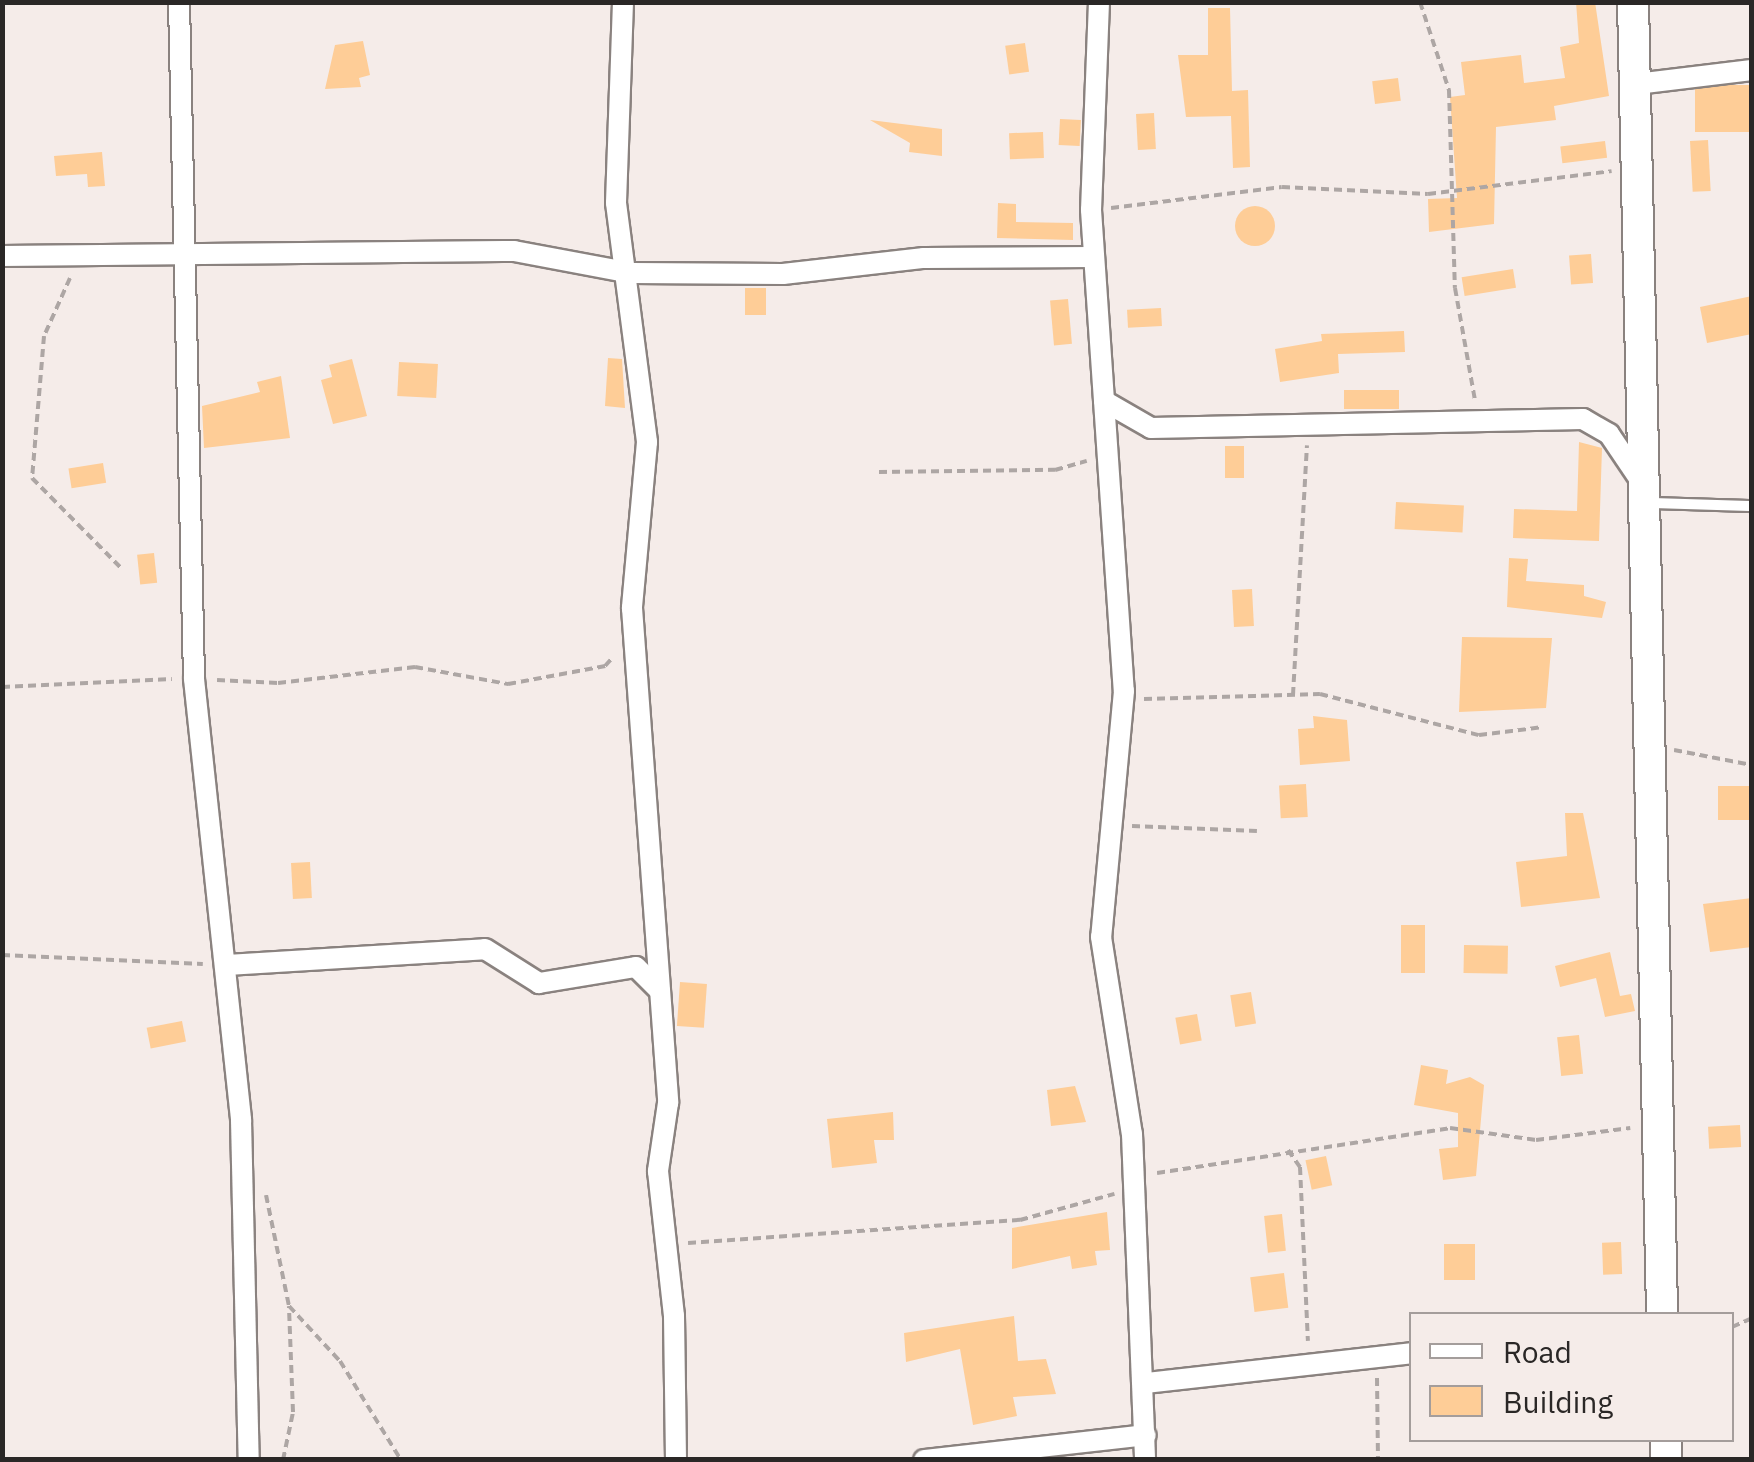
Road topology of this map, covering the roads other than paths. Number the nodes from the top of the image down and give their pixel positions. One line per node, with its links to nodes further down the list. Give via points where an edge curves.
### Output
1 (179, 2): 7 (street)
2 (624, 2): 10 (street, via 616,203)
3 (1098, 2): 9 (street)
4 (1634, 2): 6 (street)
5 (1752, 70): 6 (street)
6 (1636, 84): 12 (street)
7 (184, 251): 8 (street); 10 (street, via 514,251); 14 (street, via 194,678)
8 (2, 256)
9 (1094, 257): 10 (street); 11 (street)
10 (632, 273): 15 (street, via 647,442 634,510 636,656)
11 (1104, 401): 12 (street, via 1151,428 1591,421); 18 (street, via 1124,699 1101,937 1136,1176)
12 (1649, 499): 13 (lane); 16 (street)
13 (1752, 506)
14 (228, 965): 15 (street, via 485,949 539,982 636,967); 20 (street)
15 (660, 992): 21 (street, via 668,1103 658,1171 668,1245)
16 (1662, 1312)
17 (1409, 1353): 18 (street)
18 (1146, 1383): 19 (street)
19 (1146, 1435): 22 (street); 23 (street)
20 (250, 1460)
21 (676, 1460)
22 (924, 1460)
23 (1144, 1460)

